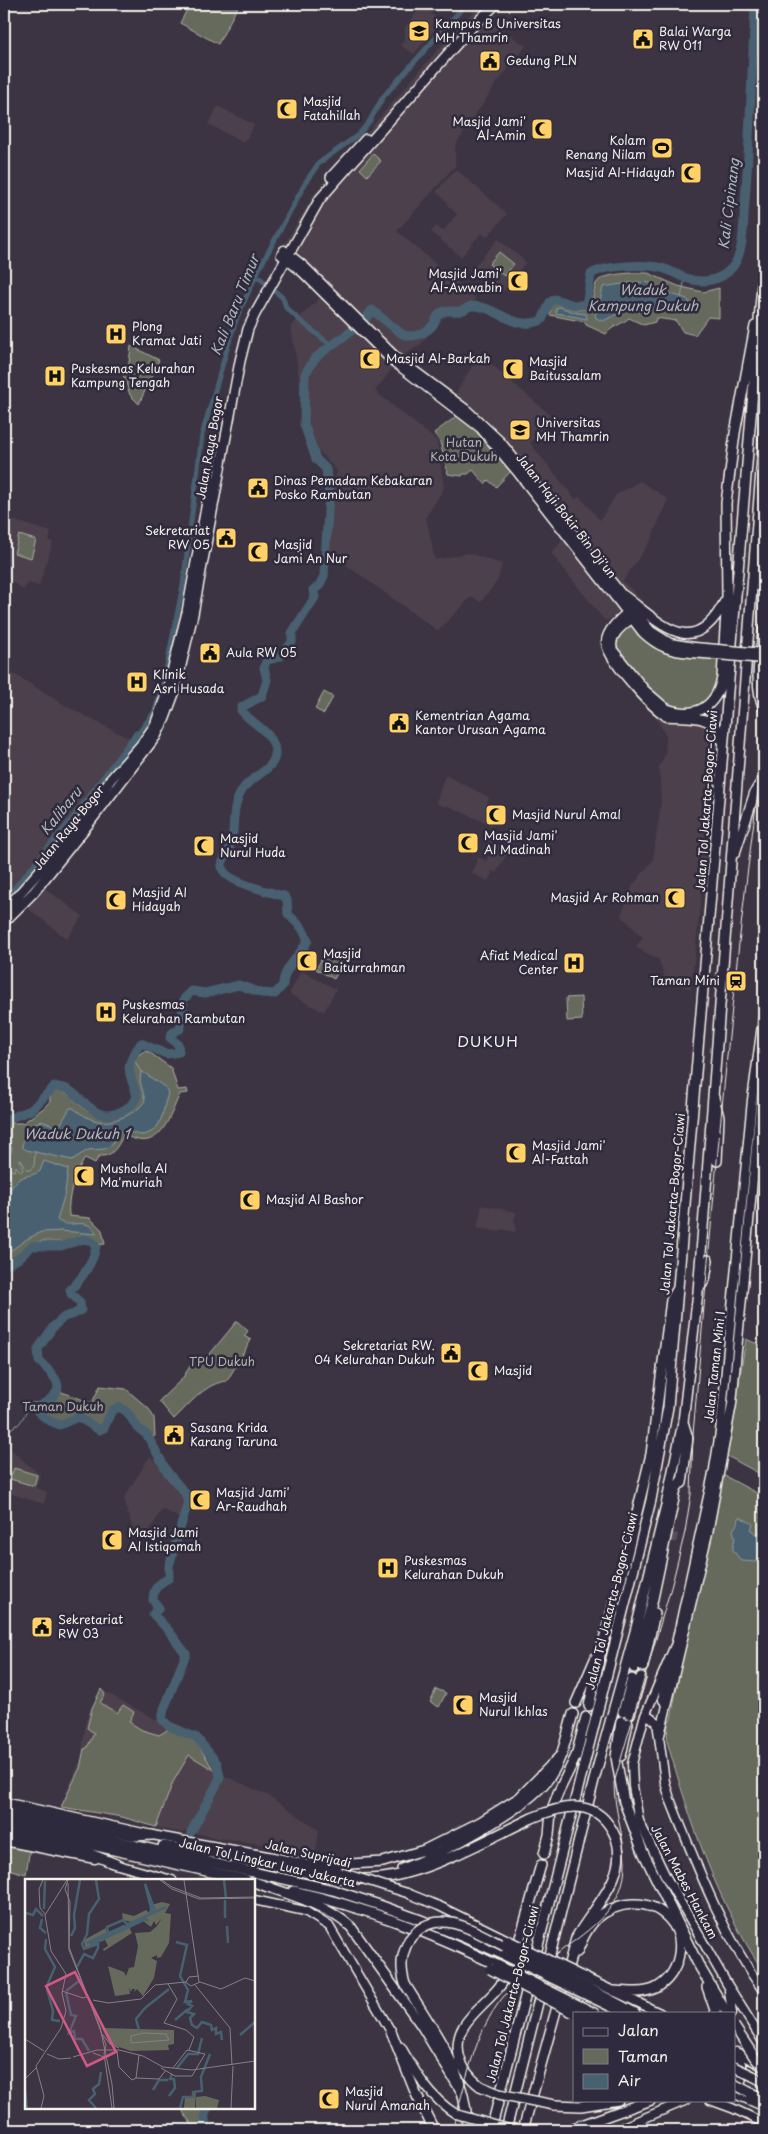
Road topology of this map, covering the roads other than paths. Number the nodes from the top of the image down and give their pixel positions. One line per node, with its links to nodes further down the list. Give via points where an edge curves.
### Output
1 (487, 4): 3 (highway, Jalan Raya Bogor)
2 (496, 4): 3 (highway, Jalan Raya Bogor)
3 (435, 64): 4 (highway, Jalan Raya Bogor, via 315,196)
4 (285, 254): 6 (highway, Jalan Raya Bogor); 8 (main road, Jalan Haji Bokir Bin Dji'un)
5 (764, 261): 7 (highway, Jalan Tol Jakarta–Bogor–Ciawi)
6 (268, 284): 24 (highway, Jalan Raya Bogor, via 246,320 239,343 226,396 187,612 166,695 156,721 91,810); 25 (highway, Jalan Raya Bogor, via 248,329 240,361 193,614 175,691 165,718 156,736 94,817 42,882)
7 (762, 299): 11 (highway, via 736,424 728,493); 21 (highway, Jalan Tol Jakarta–Bogor–Ciawi)
8 (361, 328): 10 (main road, Jalan Haji Bokir Bin Dji'un, via 483,423); 12 (main road, Jalan Haji Bokir Bin Dji'un, via 391,360 480,428)
9 (764, 432): 23 (highway)
10 (623, 595): 11 (highway, via 662,626 682,633 701,630 710,624); 12 (main road, Jalan Haji Bokir Bin Dji'un)
11 (727, 596): 20 (highway, via 722,678 716,697 702,709 692,712)
12 (633, 613): 15 (main road, Jalan Haji Bokir Bin Dji'un, via 643,633 660,646 668,650); 20 (main road, via 609,633 607,651 650,704)
13 (764, 628): 19 (highway, via 758,670 758,689)
14 (764, 633): 18 (highway)
15 (693, 650): 16 (main road, Jalan Haji Bokir Bin Dji'un, bridge); 17 (main road, Jalan Haji Bokir Bin Dji'un, bridge)
16 (764, 653)
17 (764, 659)
18 (764, 693)
19 (764, 709)
20 (666, 712): 21 (highway, via 709,721 719,730)
21 (723, 745): 31 (highway, Jalan Tol Jakarta–Bogor–Ciawi)
22 (764, 777): 23 (highway, via 744,822)
23 (729, 874): 28 (highway)
24 (4, 912)
25 (4, 922)
26 (764, 1010): 37 (main road, Jalan Taman Mini I, via 752,1100 720,1432)
27 (764, 1062): 41 (main road, Jalan Taman Mini I, via 732,1404 702,1560 670,1699)
28 (712, 1091): 29 (highway, via 719,1116); 32 (highway)
29 (717, 1161)
30 (708, 1260): 32 (highway, via 705,1280)
31 (678, 1288): 38 (highway, via 672,1300 651,1454 622,1580); 98 (highway, Jalan Tol Jakarta–Bogor–Ciawi, via 668,1407 651,1500)
32 (698, 1292): 33 (highway)
33 (683, 1422): 34 (highway, via 688,1438); 99 (highway, via 640,1610)
34 (683, 1478): 35 (highway); 36 (highway, via 676,1489 639,1668)
35 (674, 1530)
36 (672, 1542)
37 (676, 1643): 41 (main road, via 663,1694); 46 (main road, Jalan Taman Mini I)
38 (602, 1646): 40 (highway); 42 (highway)
39 (636, 1678): 63 (highway, via 619,1768 624,1802 643,1852)
40 (576, 1703)
41 (666, 1703): 43 (main road, Jalan Taman Mini I)
42 (589, 1706)
43 (664, 1712): 46 (main road); 47 (main road, Jalan Taman Mini I)
44 (573, 1714): 48 (highway)
45 (586, 1717): 53 (highway, via 576,1756 551,1812)
46 (647, 1717): 47 (main road, via 657,1722); 65 (main road, Jalan Mabes Hankam, via 632,1764 640,1821 666,1877)
47 (660, 1734): 68 (main road, Jalan Mabes Hankam, via 665,1782 712,1902)
48 (562, 1754): 56 (highway, via 520,1797 480,1822 424,1850 383,1862); 57 (highway, via 547,1781 515,1808 462,1840)
49 (6, 1809): 51 (highway, via 135,1836); 52 (highway, Jalan Tol Lingkar Luar Jakarta)
50 (5, 1834): 54 (highway, via 83,1851); 59 (highway, Jalan Tol Lingkar Luar Jakarta)
51 (152, 1835): 56 (main road, Jalan Suprijadi)
52 (104, 1838): 57 (highway, via 243,1858 318,1876 364,1879); 66 (highway, Jalan Tol Lingkar Luar Jakarta, bridge, via 333,1890 383,1905)
53 (544, 1854)
54 (116, 1864): 58 (main road)
55 (541, 1865): 90 (highway, bridge, via 504,1981 466,2021 458,2039 458,2053 463,2067 480,2086 499,2094 554,2105 581,2106)
56 (318, 1866): 66 (main road, Jalan Suprijadi, bridge, via 439,1906 506,1939)
57 (384, 1876): 69 (highway, bridge, via 401,1875 426,1867 562,1807 584,1808 602,1818 616,1838 619,1852 616,1873 576,1938)
58 (168, 1879)
59 (241, 1879)
60 (255, 1882): 64 (highway, Jalan Tol Lingkar Luar Jakarta, via 365,1909 427,1933)
61 (255, 1882): 88 (highway, via 320,1906 351,1927 421,2025)
62 (255, 1900): 79 (main road, via 305,1911 329,1926)
63 (698, 1964): 75 (highway); 76 (highway)
64 (494, 1967): 70 (highway, bridge); 71 (highway, Jalan Tol Lingkar Luar Jakarta, bridge)
65 (727, 1984): 77 (main road); 80 (main road, Jalan Mabes Hankam)
66 (588, 1987): 67 (main road, Jalan Suprijadi); 72 (highway, Jalan Tol Lingkar Luar Jakarta); 73 (highway); 88 (highway, bridge, via 453,1924 442,1922 417,1930 409,1940 402,1961 405,1984 451,2058)
67 (614, 1991): 69 (highway, via 655,1988 673,1971 678,1961 679,1942 670,1920 661,1912 641,1904 630,1904 616,1907 595,1920 581,1942); 74 (main road, Jalan Suprijadi)
68 (764, 1992)
69 (561, 1994): 101 (highway)
70 (573, 2012)
71 (592, 2012)
72 (623, 2012)
73 (633, 2012)
74 (658, 2012)
75 (716, 2012)
76 (726, 2012)
77 (732, 2012)
78 (736, 2029): 84 (highway, bridge)
79 (391, 2031): 96 (highway); 100 (main road, bridge, via 436,2100 456,2114)
80 (764, 2043)
81 (736, 2053): 84 (main road)
82 (736, 2057): 87 (main road, via 744,2071)
83 (736, 2067): 85 (highway, bridge)
84 (764, 2067)
85 (764, 2082)
86 (736, 2085): 89 (highway, bridge)
87 (736, 2093): 94 (highway)
88 (463, 2094): 97 (highway)
89 (764, 2100)
90 (606, 2102)
91 (645, 2102): 102 (highway)
92 (682, 2102): 103 (main road)
93 (716, 2102): 95 (main road)
94 (764, 2106)
95 (764, 2123)
96 (434, 2130)
97 (467, 2130)
98 (491, 2130)
99 (506, 2130)
100 (512, 2130)
101 (523, 2130)
102 (568, 2130)
103 (616, 2130)

